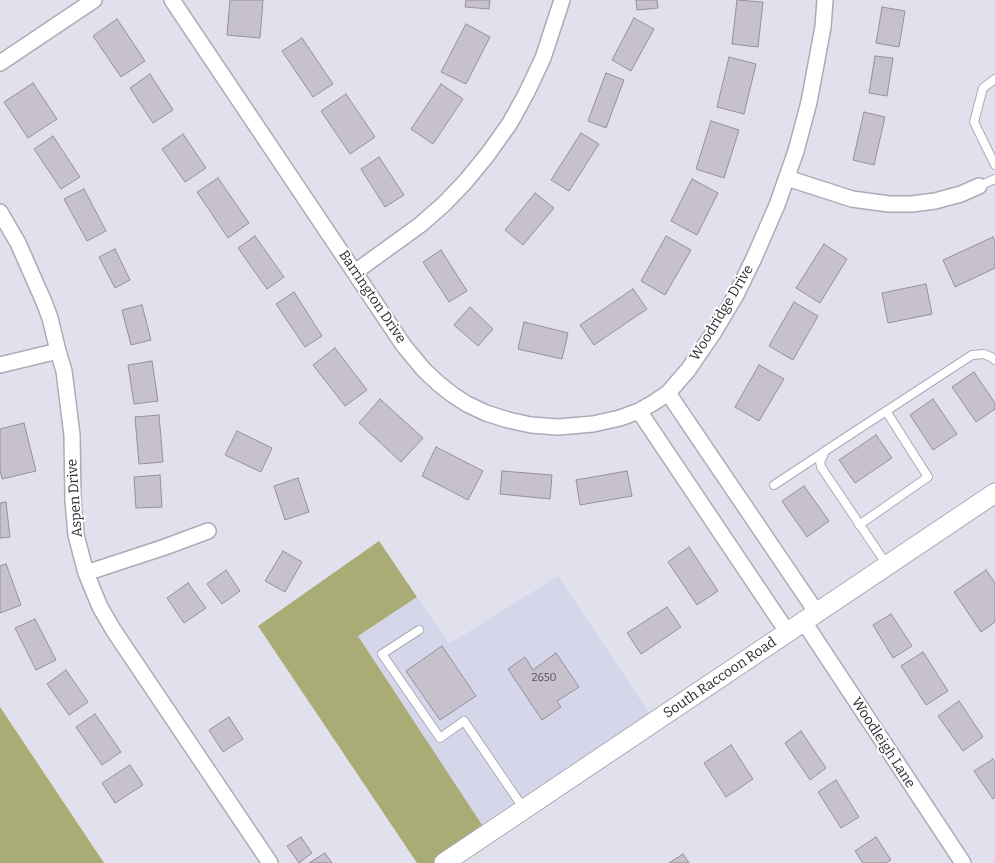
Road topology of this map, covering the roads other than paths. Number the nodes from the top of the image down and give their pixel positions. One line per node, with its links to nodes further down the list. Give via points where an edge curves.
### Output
1 (94, 0): 5 (street)
2 (172, 0): 12 (street, Barrington Drive)
3 (562, 0): 12 (street, via 535,75 510,123 488,154 444,204)
4 (825, 0): 8 (street, Woodridge Drive, via 809,102)
5 (0, 63)
6 (994, 81): 7 (lane, via 983,88 974,122)
7 (995, 165)
8 (787, 178): 10 (street, via 852,199 889,204 936,201); 16 (street, Woodridge Drive, via 736,295 688,370)
9 (995, 180): 10 (lane)
10 (980, 186)
11 (0, 212): 13 (street, Aspen Drive, via 18,242 44,302)
12 (356, 272): 17 (street, Barrington Drive, via 404,346 424,370 467,404 508,420 558,427 593,424)
13 (58, 351): 15 (street); 25 (street, Aspen Drive, via 72,435 76,535)
14 (995, 360): 18 (lane, via 984,354 972,356)
15 (0, 365)
16 (668, 393): 17 (street, Barrington Drive); 26 (street)
17 (639, 411): 28 (street)
18 (886, 411): 19 (lane); 22 (lane, via 928,477)
19 (825, 451): 20 (lane); 22 (lane, via 821,467)
20 (774, 485)
21 (995, 493): 24 (street, South Raccoon Road)
22 (859, 525): 24 (lane)
23 (208, 531): 25 (street)
24 (887, 566): 26 (street, South Raccoon Road)
25 (86, 573): 30 (street, Aspen Drive, via 114,631)
26 (810, 618): 28 (street, South Raccoon Road); 32 (street, Woodleigh Lane)
27 (419, 630): 29 (lane, via 382,654 440,738 464,721)
28 (788, 633): 29 (street, South Raccoon Road)
29 (524, 809): 31 (street, South Raccoon Road)
30 (270, 863)
31 (444, 863)
32 (963, 863)

